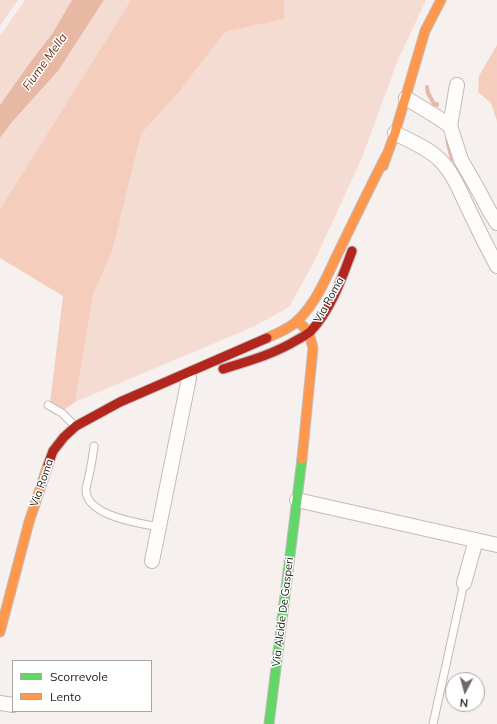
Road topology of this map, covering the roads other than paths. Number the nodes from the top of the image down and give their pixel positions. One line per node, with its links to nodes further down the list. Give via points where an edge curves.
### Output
1 (441, 0): 3 (street, Via Roma, via 425,32)
2 (457, 85): 4 (street)
3 (406, 98): 4 (street); 5 (street, Via Roma)
4 (450, 126): 7 (street, via 461,160)
5 (395, 133): 6 (street, Via Roma); 10 (street, via 429,151 445,166 457,184)
6 (387, 154): 8 (street, Via Roma); 11 (street, Via Roma, via 322,287)
7 (497, 222)
8 (361, 227)
9 (355, 242): 12 (street, Via Roma, via 339,286 323,316)
10 (497, 266)
11 (298, 321): 12 (street); 14 (street, Via Roma, via 273,336)
12 (310, 333): 13 (street, Via Roma, via 260,358); 18 (street, Via Alcide De Gasperi, via 312,363)
13 (189, 378): 14 (street, Via Roma); 19 (street)
14 (153, 387): 16 (street, Via Roma)
15 (48, 405): 16 (lane)
16 (76, 426): 24 (street, Via Roma, via 53,450 29,522)
17 (94, 446): 19 (lane, via 86,489 88,499 96,508 125,521)
18 (297, 500): 20 (street); 27 (street, Via Alcide De Gasperi)
19 (159, 527): 22 (street)
20 (476, 540): 21 (street); 23 (street)
21 (497, 545)
22 (152, 561)
23 (464, 583): 28 (lane)
24 (0, 632)
25 (0, 703): 26 (street)
26 (12, 705)
27 (269, 724)
28 (433, 724)

